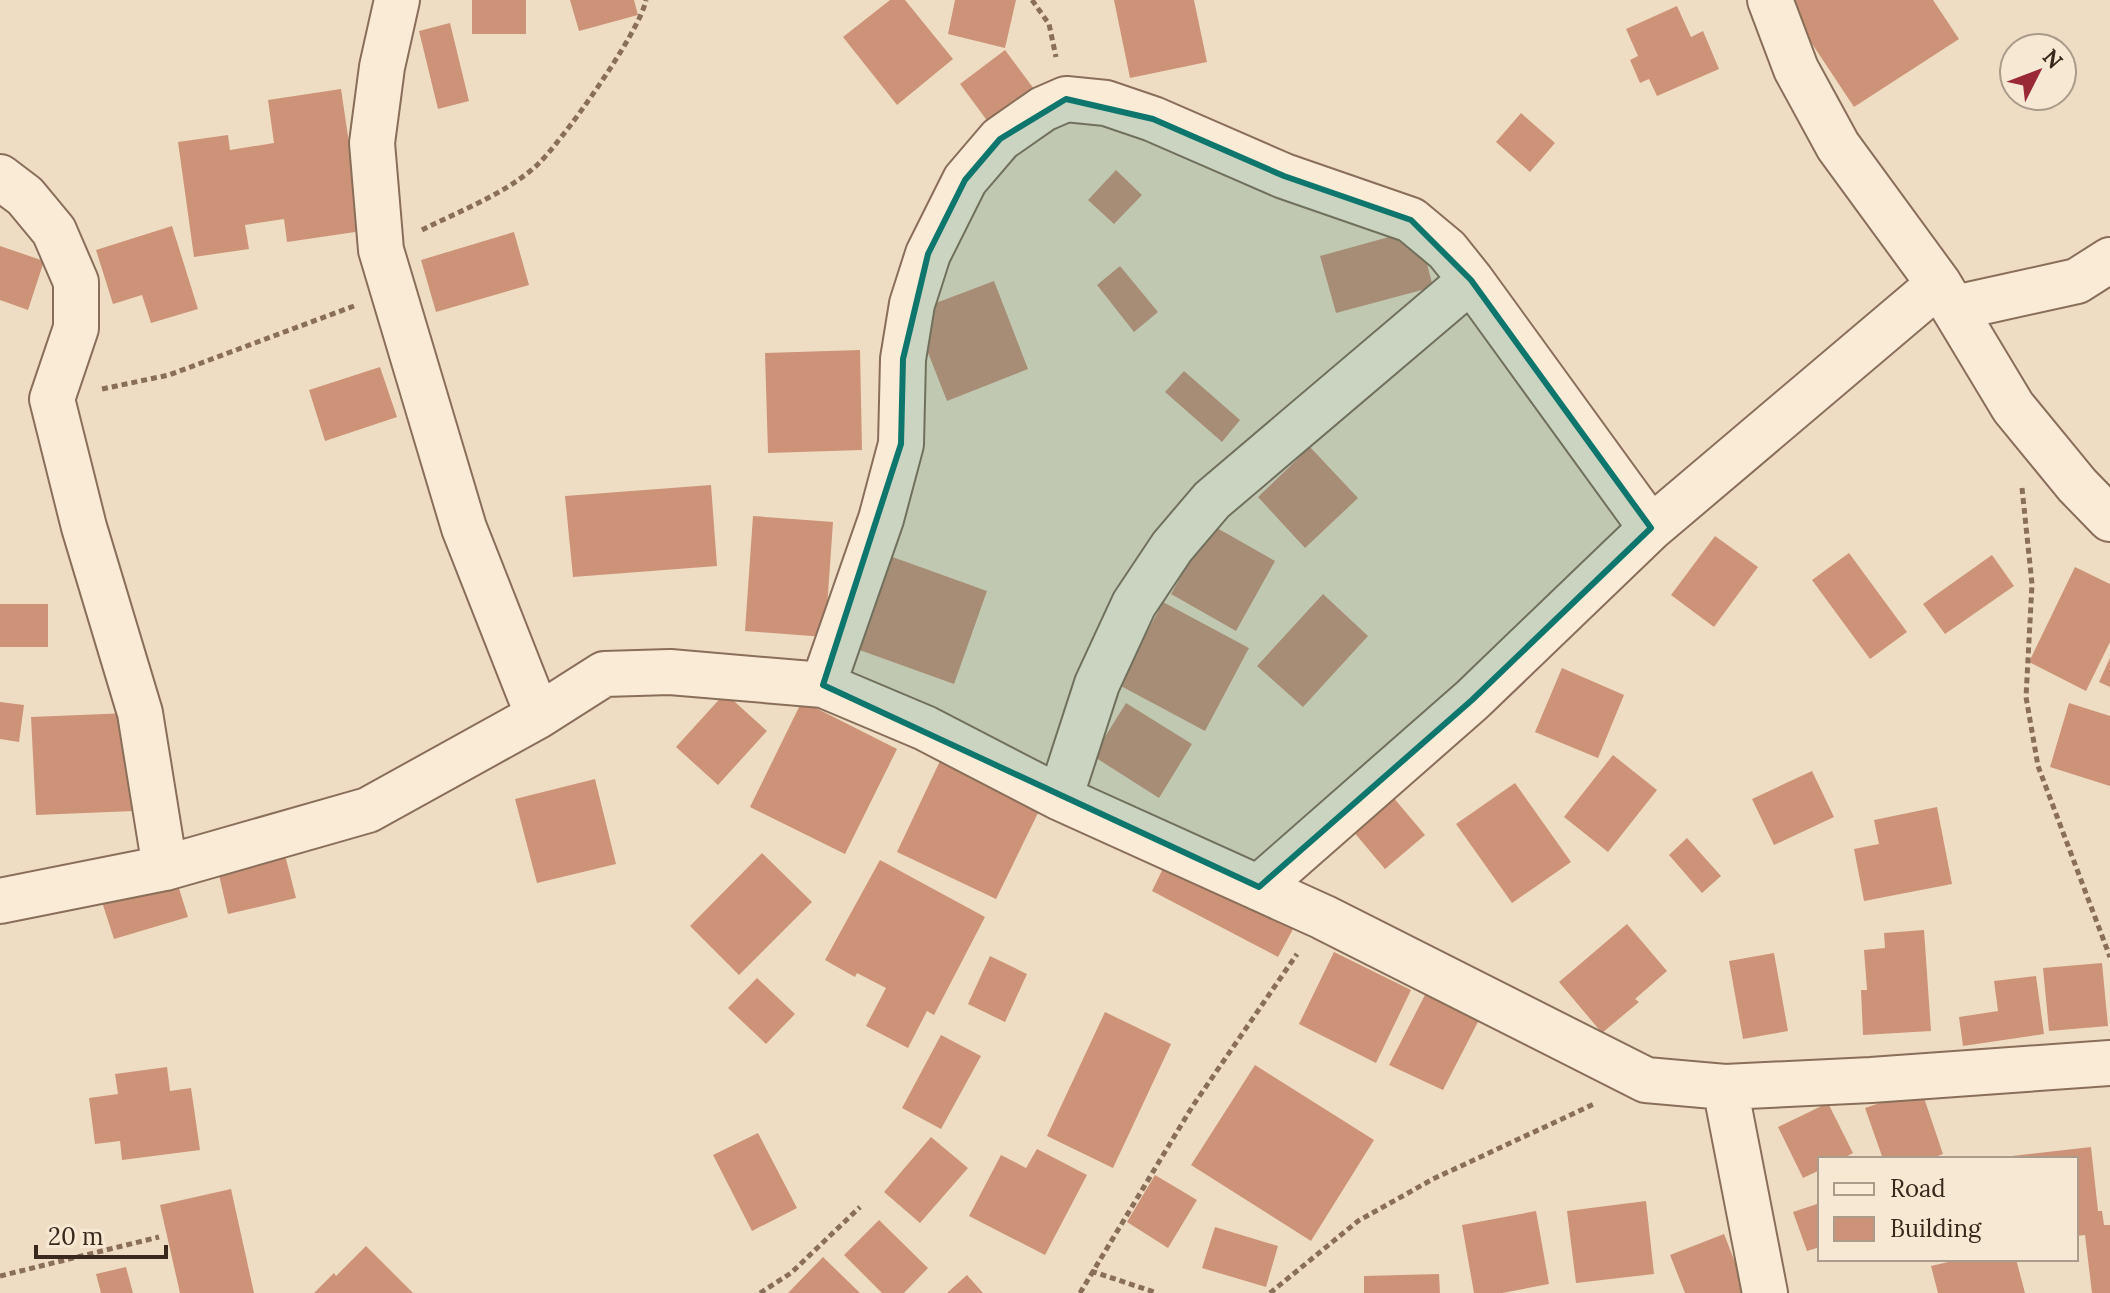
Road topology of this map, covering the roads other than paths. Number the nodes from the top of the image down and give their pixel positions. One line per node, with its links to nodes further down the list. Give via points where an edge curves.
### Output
1 (397, 0): 10 (street, via 372,143 381,250 464,528)
2 (1770, 0): 6 (street, via 1796,69 1838,146)
3 (0, 177): 12 (street, via 25,196 54,231 76,282 76,328 52,399 140,713)
4 (2110, 260): 6 (street, via 2077,281)
5 (1471, 280): 8 (street); 9 (street, via 1447,250 1411,220 1284,176 1106,103 1066,99 1043,109 1000,139 965,180 928,254 903,359 901,444 881,519); 11 (street, via 1212,500 1172,547 1134,604 1097,684)
6 (1947, 296): 7 (street, via 2013,407); 8 (street)
7 (2110, 519)
8 (1651, 528): 13 (street, via 1472,700)
9 (823, 685): 10 (street, via 670,672 604,674); 11 (street, via 925,728)
10 (538, 716): 12 (street, via 368,810)
11 (1060, 798): 13 (street)
12 (165, 868): 14 (street)
13 (1259, 887): 16 (street, via 1646,1080)
14 (0, 901)
15 (2110, 1063): 16 (street)
16 (1725, 1087): 17 (street)
17 (1765, 1293)

